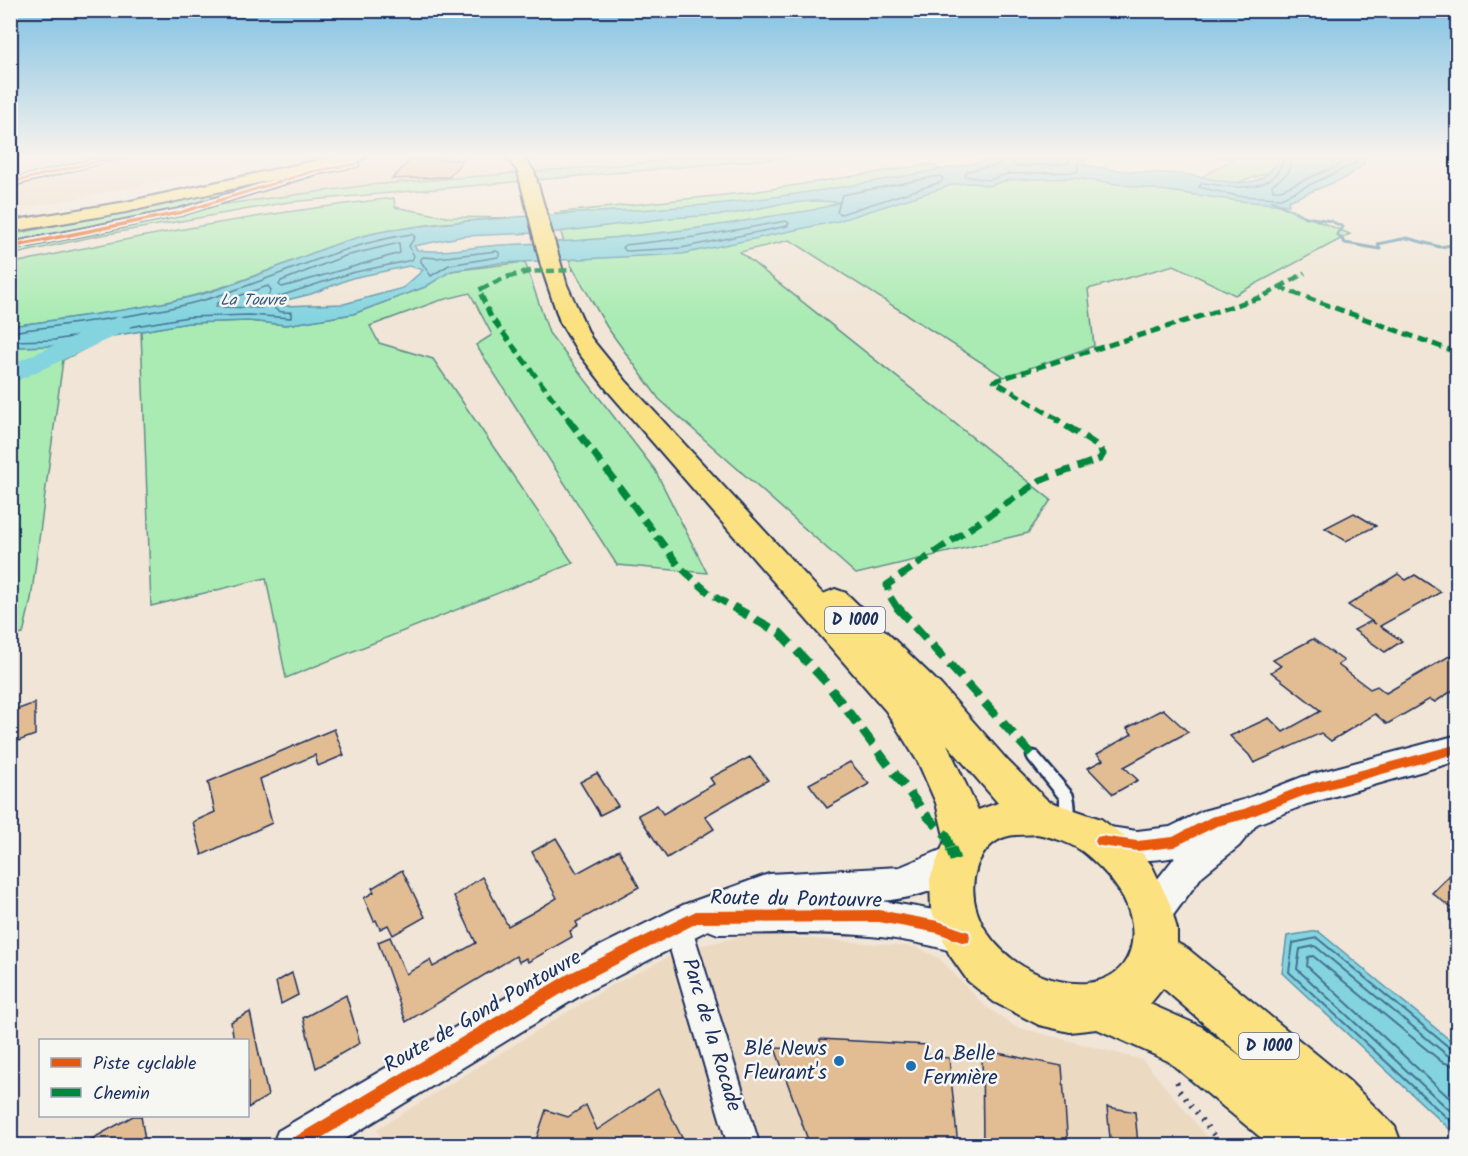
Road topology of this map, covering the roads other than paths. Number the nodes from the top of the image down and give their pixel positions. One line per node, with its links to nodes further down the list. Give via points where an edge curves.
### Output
1 (109, 210): 4 (main road)
2 (189, 210): 5 (street)
3 (537, 210): 6 (main road, D 1000, via 572,323 617,386)
4 (10, 227)
5 (10, 247)
6 (662, 434): 10 (main road, D 1000, via 741,507 928,694 994,773); 11 (main road, D 1000, via 899,701 950,783 962,818)
7 (1458, 748): 9 (street, via 1302,791)
8 (1033, 756): 10 (lane, via 1067,797)
9 (1245, 814): 10 (street, via 1215,821 1174,842 1137,846); 13 (street, via 1227,835 1190,865)
10 (1068, 827): 11 (main road, via 1010,818 986,826); 13 (main road, via 1124,861 1142,886)
11 (961, 851): 12 (street, Route du Pontouvre, via 933,872 900,883 769,891); 14 (main road, via 951,897)
12 (687, 921): 14 (street, Route du Pontouvre, via 879,916 938,927); 16 (street, Route de Gond Pontouvre, via 573,979); 17 (street, Parc de la Rocade)
13 (1154, 934): 15 (main road, via 1143,978 1125,996); 19 (main road, D 1000, via 1172,965 1331,1099)
14 (964, 937): 15 (main road, via 983,963 1008,985 1070,1008)
15 (1100, 1006): 18 (main road, D 1000, via 1185,1044)
16 (293, 1146)
17 (744, 1146)
18 (1312, 1146)
19 (1376, 1146)

